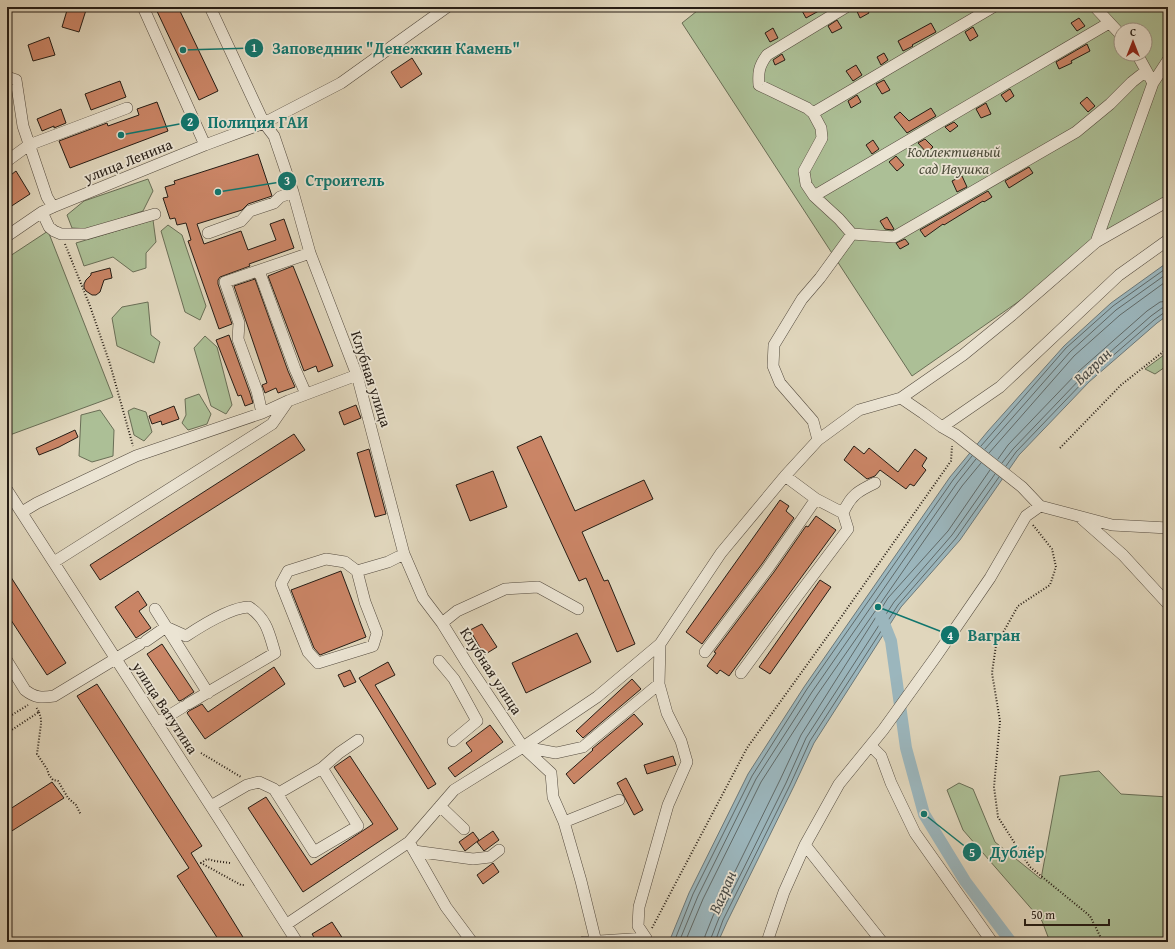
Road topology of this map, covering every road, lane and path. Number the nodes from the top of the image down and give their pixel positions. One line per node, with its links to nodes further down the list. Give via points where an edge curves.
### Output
1 (144, 7): 18 (street)
2 (210, 7): 16 (street, Клубная улица)
3 (446, 7): 16 (street, улица Ленина, via 341,83)
4 (846, 7): 15 (street, via 767,55 761,63 759,85 808,108)
5 (993, 7): 15 (street)
6 (1095, 7): 7 (street)
7 (1109, 23): 8 (street); 21 (street)
8 (1113, 27)
9 (1168, 60): 13 (street)
10 (1141, 62): 11 (street)
11 (1146, 71): 13 (street); 28 (street, via 1076,132 894,237)
12 (12, 78): 17 (street)
13 (1153, 83): 31 (street)
14 (127, 108): 17 (street)
15 (813, 113): 21 (street, via 821,128 822,138 804,170 806,184)
16 (264, 123): 18 (street, улица Ленина); 20 (street, Клубная улица, via 274,136)
17 (29, 145): 19 (street); 23 (street)
18 (205, 145): 23 (street, улица Ленина)
19 (7, 160)
20 (293, 192): 26 (street, via 250,212 241,221); 32 (street, Клубная улица)
21 (814, 196): 28 (street)
22 (1168, 201): 31 (street)
23 (53, 207): 24 (street, улица Ленина)
24 (42, 212): 27 (street, via 49,227); 29 (street, улица Ленина)
25 (155, 214): 27 (street, via 86,234)
26 (208, 233)
27 (61, 234): 44 (path, via 110,364)
28 (852, 234): 42 (street, via 802,299 774,345 773,366 780,383 813,421)
29 (7, 236)
30 (1168, 240): 40 (street, via 1118,275 1000,387)
31 (1096, 242): 37 (street, via 963,355)
32 (310, 253): 33 (street); 35 (street, Клубная улица)
33 (259, 271): 36 (street); 39 (street, via 225,282 239,323 238,339 258,391)
34 (1168, 348): 43 (path, via 1121,385)
35 (357, 375): 36 (street); 55 (street, Клубная улица)
36 (306, 394): 38 (street)
37 (901, 398): 40 (street); 42 (street, via 859,410)
38 (288, 400): 39 (street); 56 (street, via 272,424)
39 (262, 413): 44 (street)
40 (942, 427): 41 (street)
41 (956, 435): 49 (street, via 1022,487); 97 (path, via 952,444 951,461 747,748)
42 (818, 440): 45 (street)
43 (1060, 448)
44 (136, 456): 50 (street)
45 (785, 476): 48 (street); 63 (street, via 721,553)
46 (875, 483): 51 (street, via 858,491 847,503)
47 (7, 490): 50 (street, улица Ватутина)
48 (816, 499): 51 (street); 64 (street)
49 (1040, 506): 52 (street); 53 (street)
50 (22, 512): 56 (street, улица Ватутина)
51 (843, 513): 69 (street, via 848,530)
52 (1026, 516): 79 (street, via 990,578); 104 (path, via 1052,549 1056,568 1050,585 1018,606 996,645 992,673 1000,721 994,787 998,817 1030,867 1090,916)
53 (1079, 517): 54 (street, via 1112,525); 58 (street, via 1123,555)
54 (1168, 528)
55 (404, 554): 57 (street, via 388,562); 61 (street, Клубная улица, via 423,598)
56 (54, 562): 65 (street, улица Ватутина)
57 (357, 571): 57 (street, via 377,633 373,646 318,663 308,652 281,584 288,571 326,559 345,562)
58 (1168, 604)
59 (155, 609): 62 (street)
60 (578, 609): 61 (street, via 538,587 505,589 457,611)
61 (442, 623): 68 (street, Клубная улица)
62 (166, 627): 65 (street); 72 (street); 72 (street, via 186,636 239,609 249,608 260,616 268,630 275,653)
63 (660, 644): 71 (street); 80 (street, via 597,697)
64 (705, 652)
65 (116, 659): 66 (street, via 54,696 43,698 25,690); 75 (street, улица Ватутина)
66 (7, 661)
67 (439, 661): 70 (street)
68 (468, 665): 70 (street, via 458,669); 80 (street, Клубная улица)
69 (741, 673)
70 (454, 679): 78 (street, via 477,721)
71 (659, 684): 80 (street, via 583,747 556,753); 97 (street, via 667,713 681,741 687,762 668,806 639,908 638,926)
72 (208, 693): 75 (street)
73 (39, 712): 74 (path, via 33,702); 76 (path); 88 (path, via 41,724 37,754 49,775 58,782)
74 (7, 718)
75 (158, 723): 86 (street, улица Ватутина)
76 (7, 733)
77 (358, 740): 82 (street)
78 (453, 741)
79 (871, 746): 91 (street, via 839,784); 103 (street, via 881,756 891,783 916,833)
80 (523, 747): 87 (street, via 454,790); 89 (street, Клубная улица, via 552,773 553,797)
81 (201, 753): 83 (path)
82 (322, 768): 84 (street); 84 (street, via 358,826 314,852)
83 (253, 784): 84 (street, via 259,782 274,788); 86 (street)
84 (277, 794)
85 (619, 800): 89 (street)
86 (211, 806): 96 (street, улица Ватутина)
87 (440, 806): 90 (street); 92 (street)
88 (81, 815)
89 (564, 822): 100 (street, Клубная улица, via 581,881)
90 (464, 829)
91 (805, 845): 101 (street, via 784,892); 102 (street)
92 (412, 846): 93 (street, via 472,859 490,857); 96 (street); 99 (street, via 446,907)
93 (499, 850)
94 (230, 863): 95 (path, via 207,859 201,863 241,886)
95 (244, 885)
96 (286, 924): 98 (street, улица Ватутина)
97 (646, 938): 100 (street)
98 (297, 942)
99 (472, 942)
100 (592, 942)
101 (767, 942)
102 (882, 942)
103 (992, 942)
104 (1103, 942)

